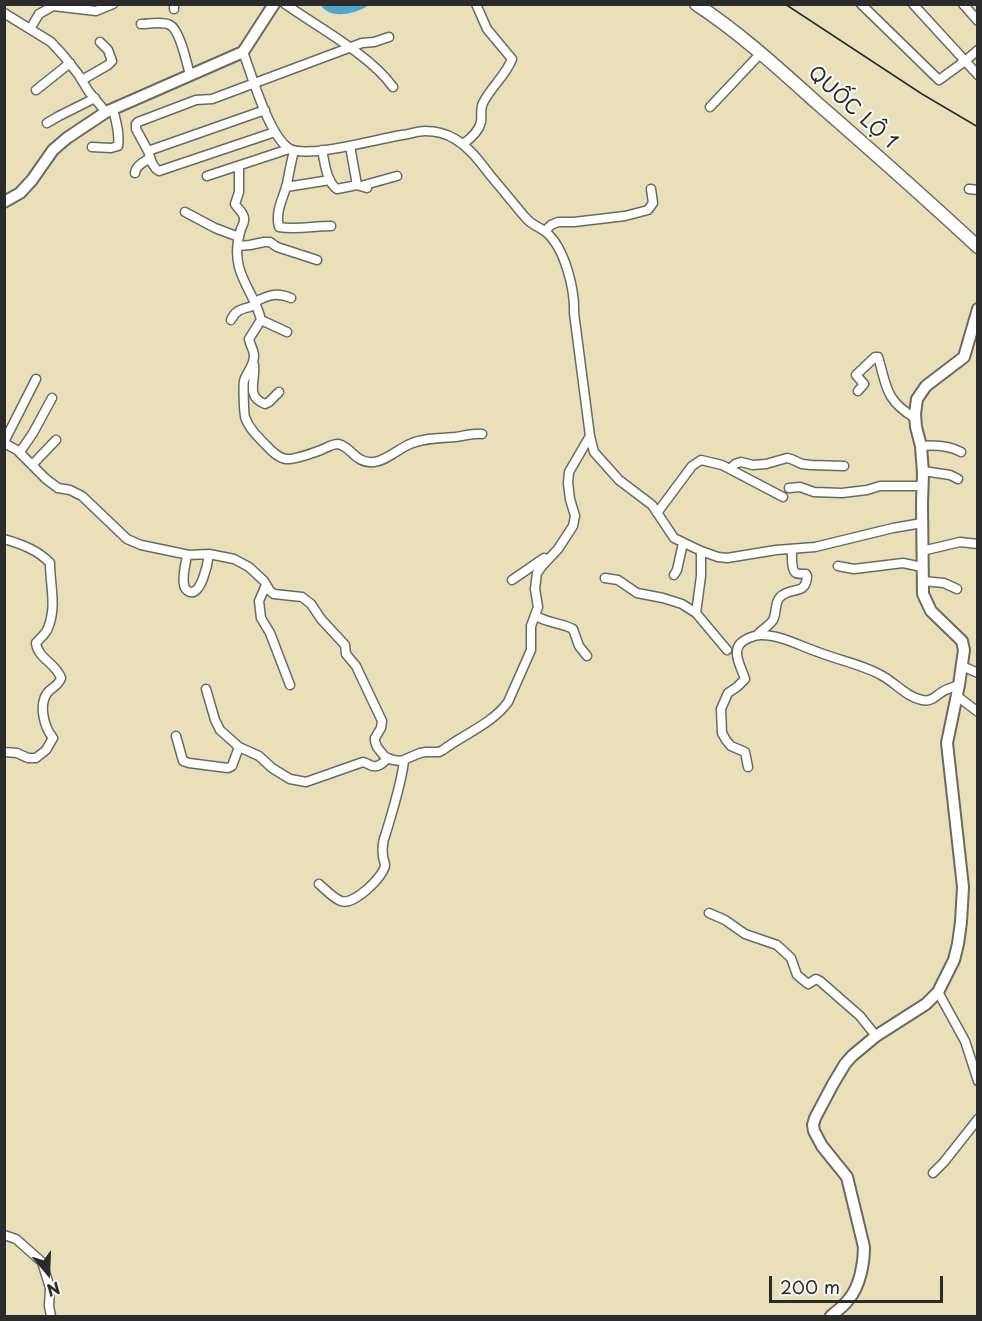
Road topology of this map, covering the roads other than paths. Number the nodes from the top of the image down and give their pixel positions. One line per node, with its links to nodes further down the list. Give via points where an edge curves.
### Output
1 (114, 4): 12 (street, via 96,11 53,6 39,14)
2 (274, 4): 17 (main road)
3 (285, 4): 15 (street)
4 (476, 4): 33 (street, via 487,29 512,59 482,105 477,130)
5 (696, 4): 18 (highway, QUỐC LỘ 1)
6 (861, 4): 19 (street, via 939,80)
7 (913, 4): 19 (street)
8 (963, 4): 10 (street)
9 (4, 13): 12 (street)
10 (978, 21)
11 (141, 24): 21 (street, via 160,23 177,30)
12 (30, 29): 20 (street, via 51,42)
13 (389, 38): 15 (street)
14 (99, 42): 23 (street, via 112,60)
15 (350, 48): 24 (street); 25 (street)
16 (978, 50): 19 (street)
17 (243, 52): 21 (main road); 24 (street)
18 (761, 53): 28 (street); 52 (highway, QUỐC LỘ 1)
19 (965, 61): 22 (street)
20 (70, 63): 23 (street); 26 (street)
21 (190, 75): 29 (main road)
22 (978, 75)
23 (82, 80): 27 (street)
24 (255, 83): 30 (street); 38 (street, via 138,122 136,129)
25 (393, 87)
26 (36, 90)
27 (95, 98): 29 (street); 31 (street)
28 (710, 107)
29 (110, 110): 35 (street, via 117,125 118,146); 47 (main road, via 53,150 20,193)
30 (265, 110): 32 (street); 38 (street)
31 (47, 123)
32 (275, 132): 36 (street); 38 (street, via 163,171 156,169)
33 (463, 144): 34 (street, via 449,136 425,131); 50 (street, via 526,219)
34 (350, 146): 37 (street); 44 (street)
35 (93, 147)
36 (292, 150): 37 (street); 39 (street); 45 (street)
37 (322, 150): 43 (street)
38 (149, 154): 40 (street)
39 (239, 166): 41 (street); 51 (street, via 235,204 244,220)
40 (135, 173)
41 (207, 176)
42 (397, 176): 44 (street)
43 (330, 180): 44 (street, via 337,189); 45 (street)
44 (362, 186)
45 (286, 187): 49 (street, via 278,209 279,226)
46 (651, 189): 50 (street, via 653,203 648,210 558,222)
47 (4, 202)
48 (185, 212): 51 (street)
49 (332, 226)
50 (545, 231): 67 (street, via 555,243 570,282)
51 (238, 241): 53 (street, via 250,245 270,242); 55 (street, via 239,266)
52 (978, 247)
53 (317, 260)
54 (291, 298): 55 (street, via 270,294)
55 (256, 304): 57 (street, via 235,312); 58 (street)
56 (978, 309): 65 (main road, via 964,357 926,386 917,399)
57 (231, 320)
58 (261, 320): 59 (street); 60 (street, via 249,339)
59 (287, 332)
60 (253, 362): 63 (street, via 255,397 266,404); 66 (street, via 244,380 244,417 258,438 285,459 339,444 358,459 372,462 413,442)
61 (36, 379): 69 (street)
62 (858, 391): 65 (street, via 864,384 856,375 878,357 889,394)
63 (279, 392)
64 (52, 398): 71 (street)
65 (915, 418): 70 (main road)
66 (482, 434)
67 (590, 436): 81 (street, via 594,452 604,465); 89 (street, via 569,472 575,516)
68 (56, 440): 73 (street)
69 (4, 442): 71 (street)
70 (921, 446): 72 (street); 76 (main road)
71 (20, 452): 73 (street)
72 (961, 452)
73 (32, 465): 91 (street, via 58,488 82,496 127,539)
74 (844, 466): 75 (street, via 802,464 787,458 766,464 739,463)
75 (730, 470): 80 (street); 81 (street, via 697,462)
76 (922, 471): 77 (street); 78 (main road)
77 (958, 479)
78 (922, 486): 79 (street, via 880,486 842,493); 82 (main road)
79 (789, 488)
80 (783, 496)
81 (657, 513): 84 (street, via 674,538)
82 (922, 523): 86 (street, via 815,548); 88 (main road)
83 (4, 539): 114 (street, via 34,550 50,563 53,611 47,630 36,643 61,678 46,695 43,710 52,738 46,750 36,758)
84 (683, 543): 87 (street); 94 (street)
85 (978, 544): 88 (street, via 960,542)
86 (792, 549): 87 (street, via 727,558); 102 (street, via 793,568 796,574 806,574 806,584 778,600 773,620)
87 (701, 551): 100 (street)
88 (922, 551): 93 (main road)
89 (555, 553): 96 (street); 101 (street, via 537,573)
90 (209, 554): 91 (street); 91 (street, via 198,590 191,593 183,581); 98 (street, via 249,567)
91 (187, 555)
92 (838, 566): 93 (street, via 854,569 903,563)
93 (922, 567): 97 (main road)
94 (674, 575)
95 (605, 578): 100 (street, via 618,580 637,593 682,604)
96 (512, 580)
97 (922, 581): 99 (street); 105 (main road, via 931,611 963,644)
98 (266, 585): 108 (street, via 259,601 261,618); 116 (street, via 276,595 302,597 345,645 346,654 356,666 382,721 375,741)
99 (957, 589)
100 (696, 613): 103 (street)
101 (536, 616): 104 (street, via 573,628); 117 (street, via 531,626 529,655 502,709 439,753 420,753)
102 (758, 635): 107 (street, via 793,642 877,673 919,699 932,700); 119 (street, via 739,646 745,679 728,693 721,709 724,736 731,746 745,752)
103 (727, 650)
104 (587, 656)
105 (962, 666): 106 (street); 107 (main road)
106 (978, 673)
107 (960, 684): 110 (main road)
108 (290, 685)
109 (206, 689): 113 (street, via 219,730)
110 (957, 696): 111 (street); 122 (main road, via 947,743 963,887 962,922 954,960)
111 (978, 712)
112 (176, 736): 113 (street, via 183,761 189,763 228,768)
113 (239, 747): 118 (street, via 300,782)
114 (4, 752)
115 (369, 752): 118 (street)
116 (388, 758): 117 (street); 118 (street, via 377,766)
117 (405, 761): 120 (street, via 384,839 385,867 376,881 347,902)
118 (359, 763)
119 (748, 767)
120 (318, 884)
121 (709, 913): 123 (street, via 745,934 777,945 791,958 799,977 808,984 820,981 860,1016)
122 (938, 992): 123 (main road); 124 (street, via 964,1041)
123 (876, 1036): 129 (main road, via 845,1064 814,1121 814,1131 822,1146 847,1177 864,1247 856,1289)
124 (978, 1081)
125 (978, 1119): 126 (street)
126 (933, 1173)
127 (4, 1235): 128 (street, via 16,1239 42,1262 50,1288)
128 (51, 1317)
129 (831, 1317)

